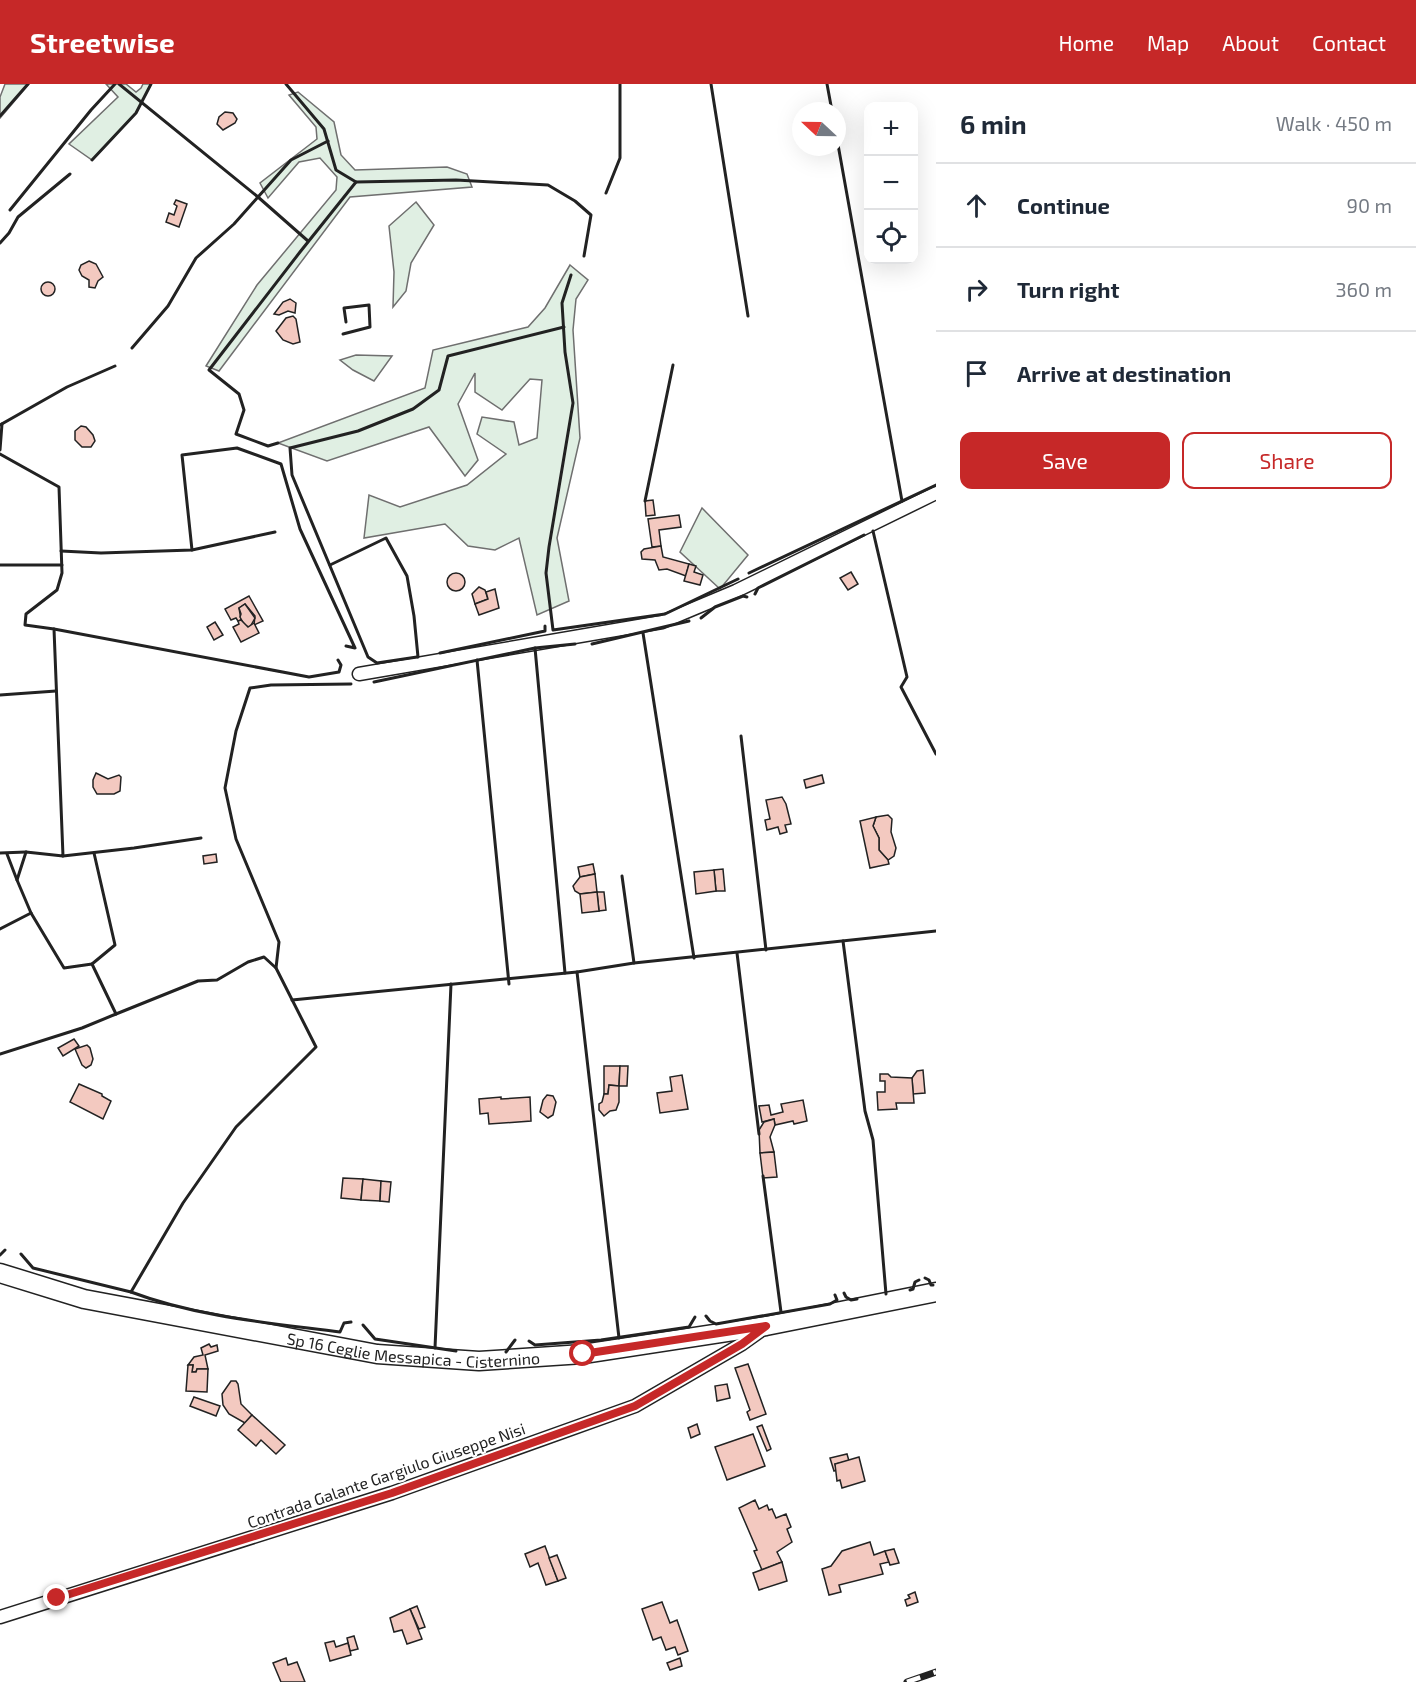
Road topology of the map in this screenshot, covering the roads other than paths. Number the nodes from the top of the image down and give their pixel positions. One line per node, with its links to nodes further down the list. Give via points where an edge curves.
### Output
1 (936, 494): 2 (street, via 736,591 662,622)
2 (359, 674)
3 (0, 1273): 5 (main road, Sp 16 Ceglie Messapica - Cisternino, via 84,1299 376,1354 479,1361 583,1354)
4 (936, 1292): 5 (main road, Sp 16 Ceglie Messapica - Cisternino)
5 (766, 1326): 6 (street, Contrada Galante Gargiulo Giuseppe Nisi, via 635,1406 392,1493)
6 (0, 1617)

